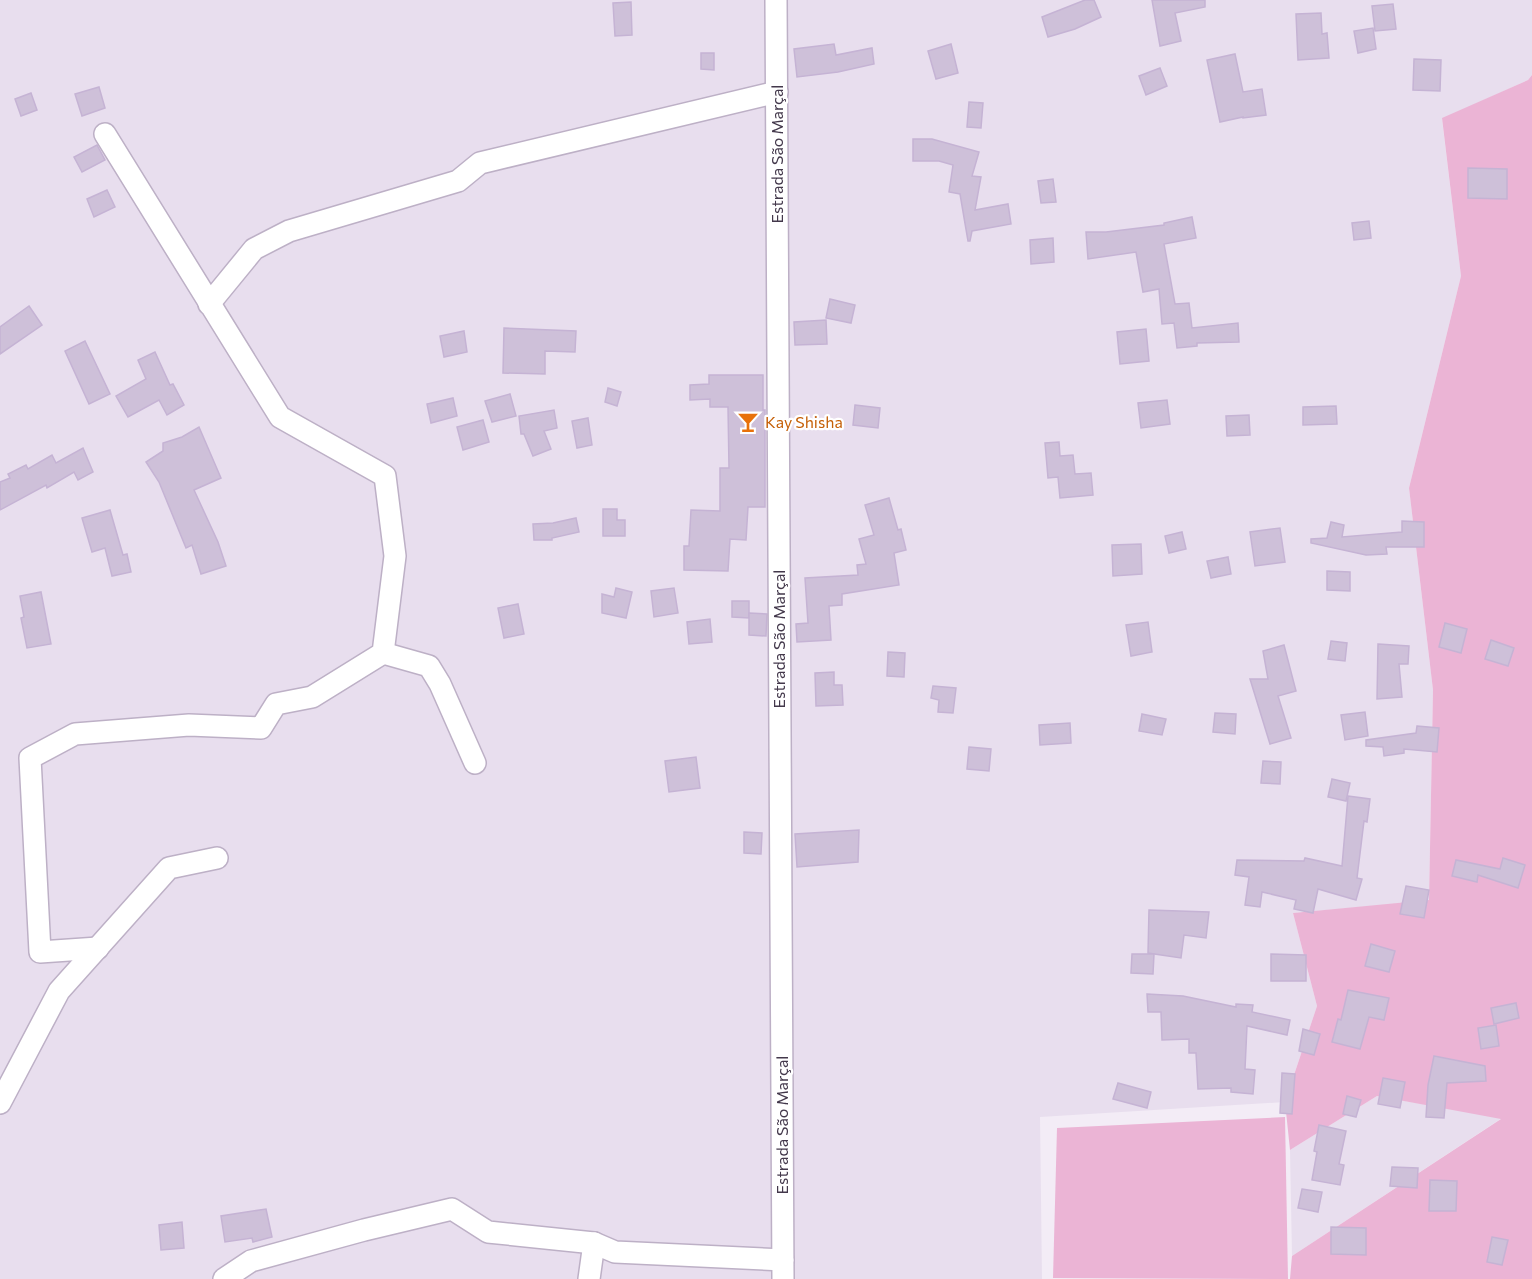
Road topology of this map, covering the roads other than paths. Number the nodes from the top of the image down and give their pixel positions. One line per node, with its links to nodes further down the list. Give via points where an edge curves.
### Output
1 (776, 0): 2 (street, Estrada São Marçal)
2 (777, 93): 4 (street, via 480,163 458,181 289,231 254,249); 11 (street, Estrada São Marçal)
3 (105, 134): 4 (street)
4 (209, 304): 5 (street, via 280,417 385,476 395,556)
5 (383, 653): 6 (street, via 429,666); 8 (street, via 312,697 276,704 261,729 189,725 75,734 30,758 40,952)
6 (475, 763)
7 (217, 858): 8 (street, via 169,868)
8 (98, 948): 9 (street, via 58,991)
9 (0, 1103)
10 (594, 1243): 11 (street, via 615,1252); 12 (street, via 488,1232 452,1209 251,1261); 13 (street)
11 (783, 1270)
12 (224, 1279)
13 (589, 1279)

